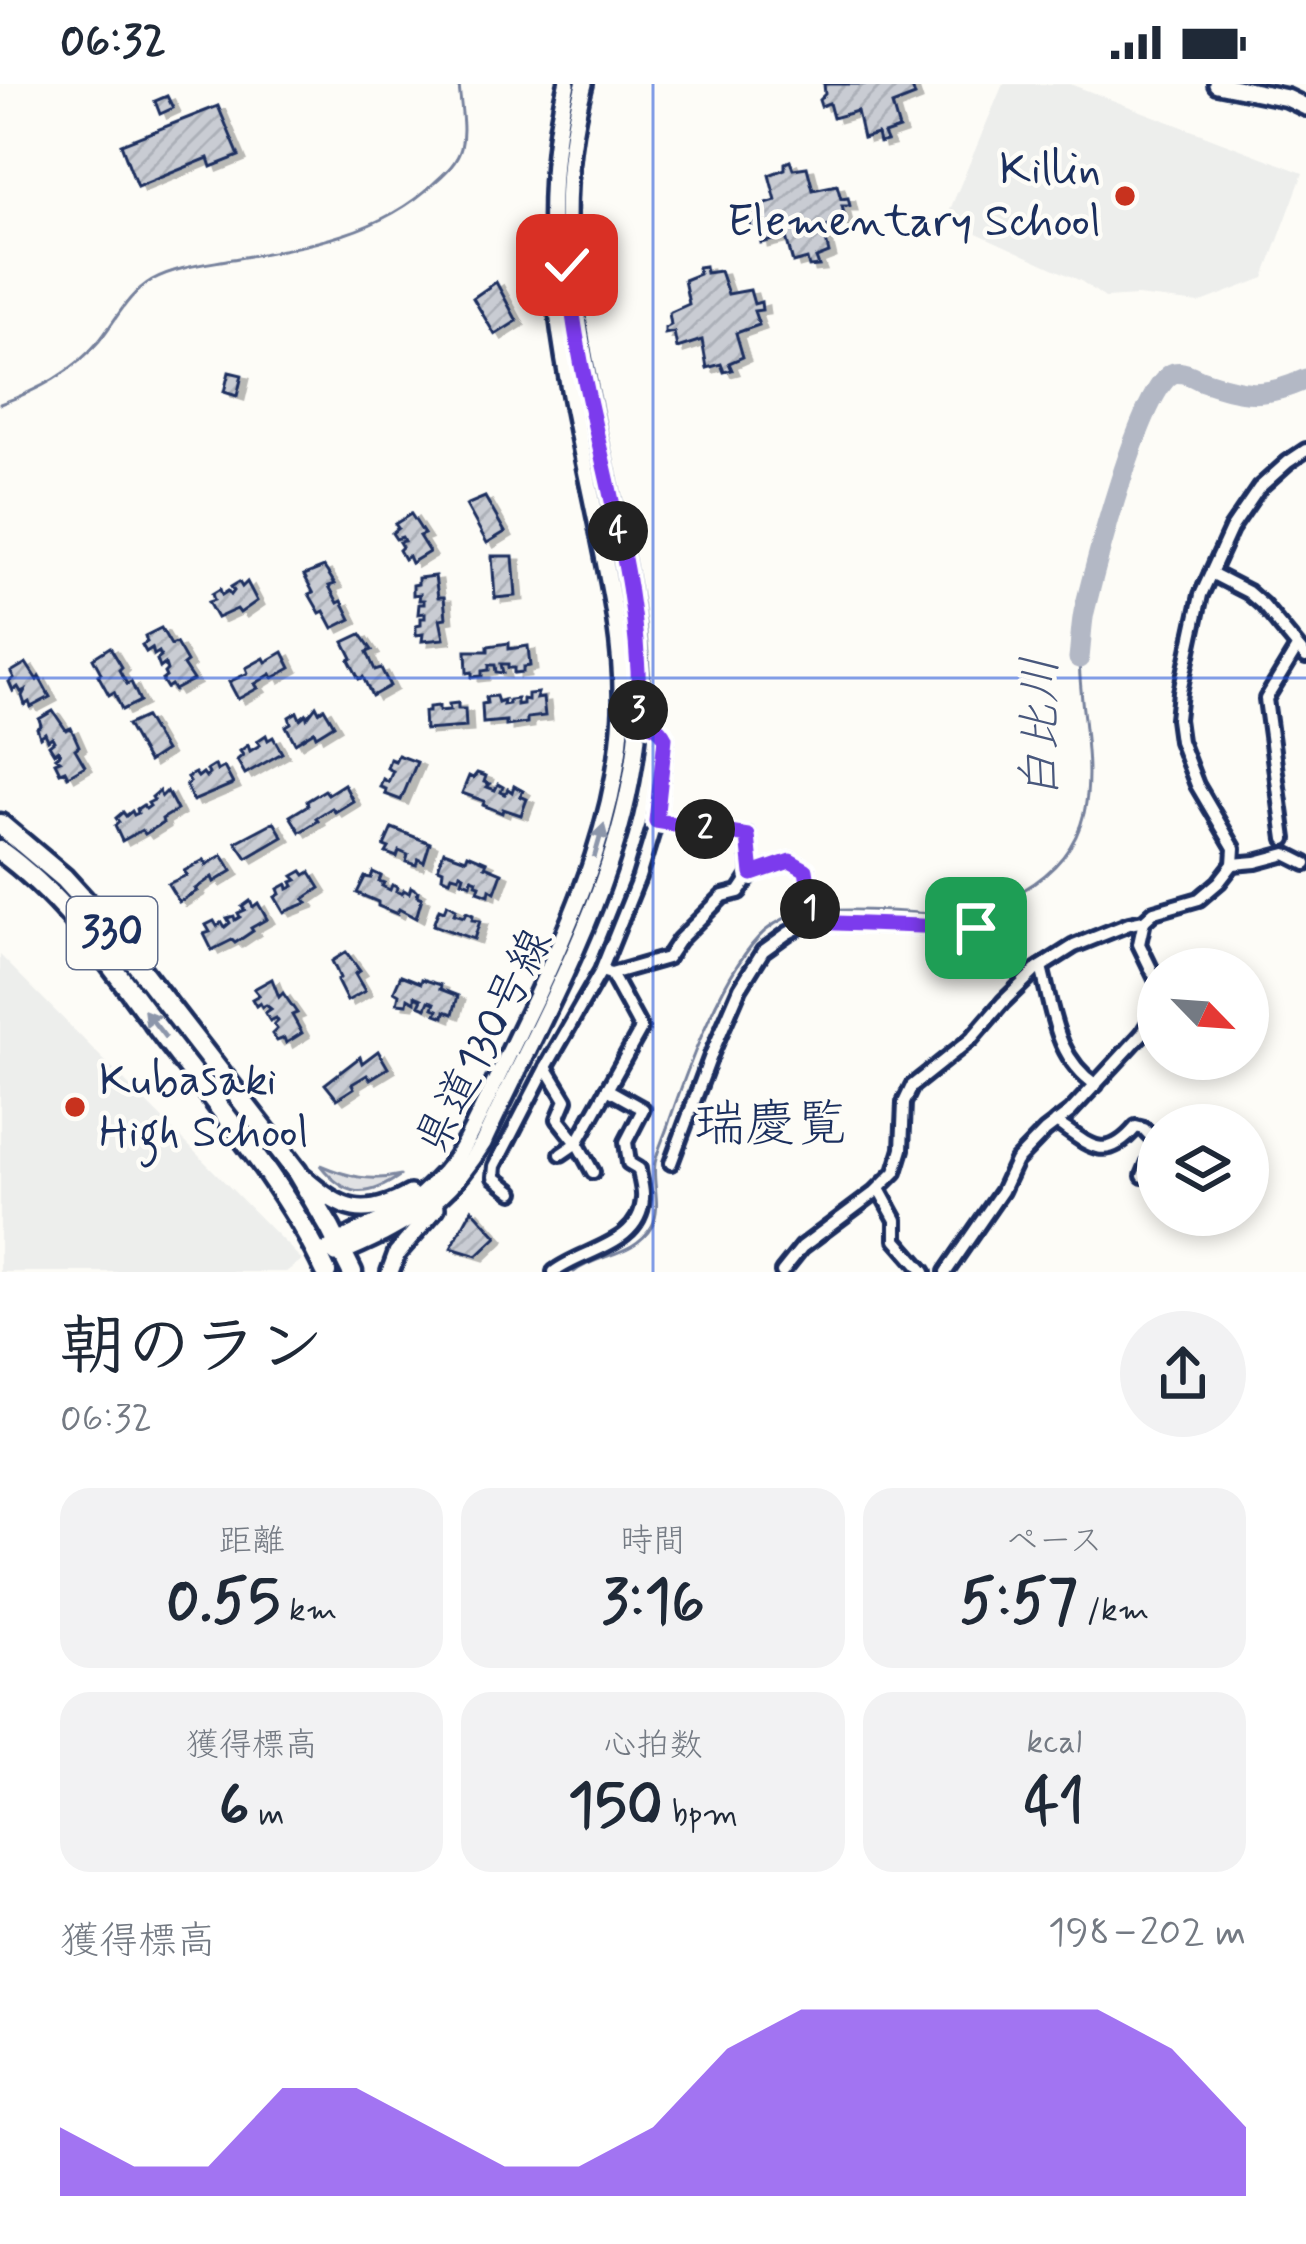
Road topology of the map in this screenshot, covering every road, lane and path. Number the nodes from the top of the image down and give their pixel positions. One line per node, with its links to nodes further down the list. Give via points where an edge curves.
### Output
1 (567, 84): 8 (main road, 県道130号線, via 554,153 551,266)
2 (584, 84): 8 (main road, 県道130号線, via 566,194 568,280 632,607 638,678)
3 (1216, 84): 4 (main road)
4 (1306, 107)
5 (1306, 450): 6 (street, via 1259,488)
6 (1211, 572): 7 (street, via 1263,605); 13 (street, via 1177,719 1197,784 1234,848)
7 (1302, 652): 11 (street, via 1266,699)
8 (630, 722): 9 (street, via 652,724 665,738); 31 (main road, 県道130号線, one-way to 8, via 579,901); 36 (main road, 県道130号線, via 627,805 612,859 483,1143)
9 (656, 821): 15 (street, via 748,836); 21 (street)
10 (0, 824): 32 (highway, 330, via 84,898)
11 (1285, 839)
12 (0, 850): 38 (highway, 330, one-way to 12, via 271,1175 85,934)
13 (1233, 864): 14 (street, via 1286,854); 17 (street, via 1199,899)
14 (1306, 864)
15 (752, 874): 16 (street, via 790,861 806,870); 21 (street, via 667,958)
16 (809, 921): 18 (street); 30 (street, via 763,951 740,988)
17 (1144, 921): 19 (street); 20 (street)
18 (976, 928)
19 (1141, 948)
20 (1041, 967): 24 (street, via 1070,1062); 34 (street, via 971,1040 912,1086 900,1159)
21 (606, 972): 23 (street); 25 (street, via 641,1029)
22 (1137, 1040): 24 (street)
23 (546, 1067): 28 (street, via 566,1100 558,1119); 35 (street, via 495,1166 494,1177)
24 (1096, 1085): 26 (street)
25 (608, 1088): 28 (street); 41 (street, via 643,1109 626,1142 644,1198 638,1220)
26 (1057, 1122): 27 (street, via 1093,1148 1124,1142); 44 (street, via 1016,1161)
27 (1137, 1127)
28 (577, 1143): 29 (street); 33 (street)
29 (561, 1154)
30 (671, 1162)
31 (447, 1169): 32 (main road, via 403,1198 364,1210 335,1202); 37 (main road, 県道130号線, via 403,1209)
32 (297, 1172): 37 (highway, 330)
33 (593, 1172)
34 (879, 1189): 42 (street); 43 (street, via 896,1220 896,1240)
35 (513, 1192)
36 (439, 1200): 37 (main road, 県道130号線); 40 (main road)
37 (340, 1246): 38 (main road, 県道130号線); 39 (highway, 330)
38 (322, 1264)
39 (352, 1272)
40 (390, 1272)
41 (554, 1272)
42 (782, 1272)
43 (924, 1272)
44 (946, 1272)

